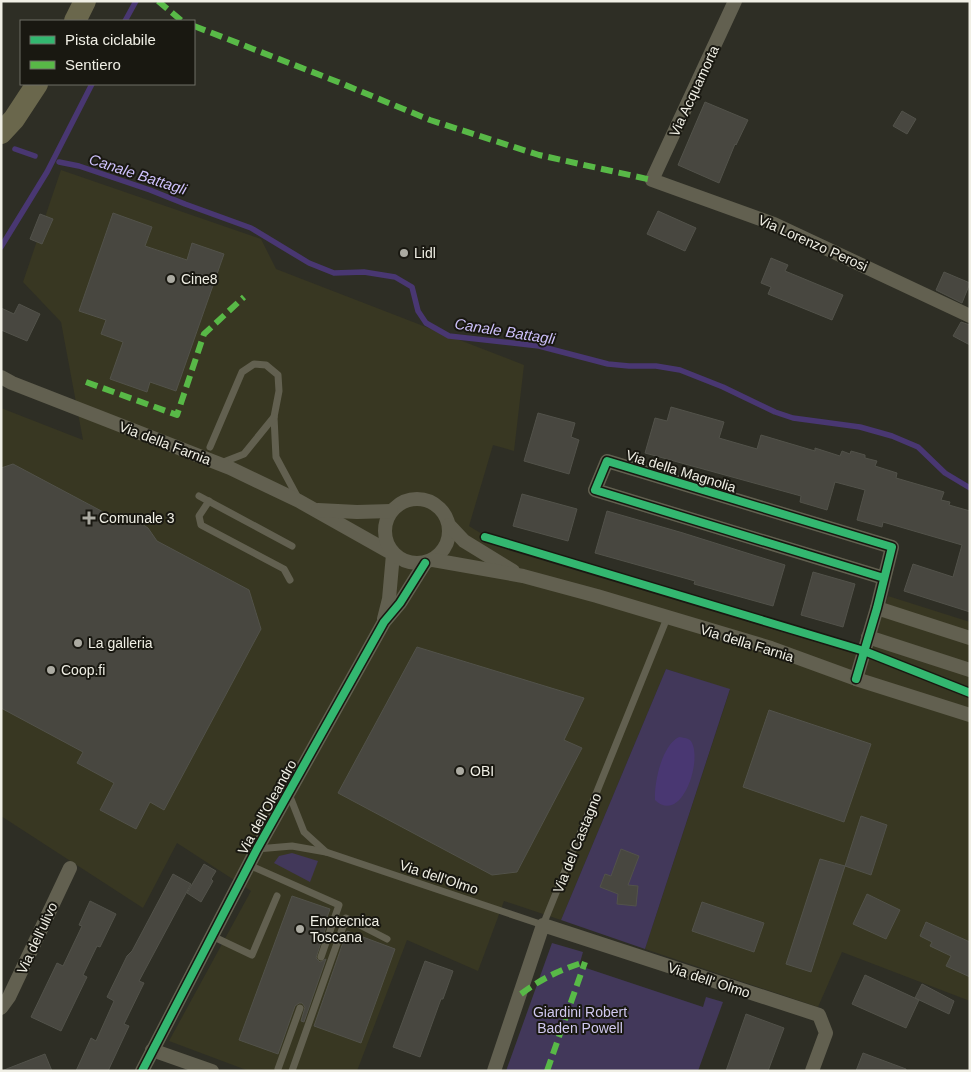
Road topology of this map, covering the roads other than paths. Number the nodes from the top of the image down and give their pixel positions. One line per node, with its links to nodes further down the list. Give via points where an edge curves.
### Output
1 (84, 1): 3 (main road)
2 (735, 1): 8 (street, Via Acquamorta)
3 (74, 20)
4 (31, 85): 6 (main road)
5 (36, 85): 7 (main road)
6 (1, 116)
7 (1, 133)
8 (652, 180): 9 (street, Via Lorenzo Perosi, via 774,224)
9 (970, 316)
10 (5, 381): 13 (street, Via della Farnia)
11 (274, 417): 12 (lane, via 279,391 278,375 266,366 254,364 242,372); 13 (lane, via 244,454); 16 (lane, via 276,457)
12 (210, 447)
13 (219, 464): 16 (street, Via della Farnia)
14 (198, 496): 15 (lane)
15 (210, 501): 20 (lane); 25 (lane, via 199,516 201,525 284,569)
16 (299, 501): 17 (street, Via della Farnia)
17 (315, 510): 18 (street, Via della Farnia); 21 (street, Via della Farnia)
18 (391, 511): 19 (street, Via della Farnia, via 406,500 425,500 441,509); 21 (street, via 384,528)
19 (449, 525): 22 (street, via 449,535 441,554); 23 (street, Via della Farnia, via 464,541)
20 (292, 546)
21 (393, 554): 22 (street, Via della Farnia, via 408,563); 28 (street, Via dell'Oleandro)
22 (429, 561): 23 (street, Via della Farnia); 28 (street, Via dell'Oleandro)
23 (523, 576): 27 (street, Via della Farnia)
24 (884, 578): 24 (street, Via della Magnolia, via 892,547 607,461 595,490); 26 (street, Via della Magnolia)
25 (290, 580)
26 (877, 608): 29 (street, Via della Magnolia); 30 (street)
27 (667, 618): 32 (street, Via della Farnia, via 771,648); 40 (lane, Via del Castagno)
28 (384, 622): 34 (street, Via dell'Oleandro)
29 (868, 637): 31 (street); 32 (street, Via della Magnolia)
30 (970, 638)
31 (970, 670)
32 (856, 679): 33 (street, Via della Farnia)
33 (970, 715)
34 (289, 794): 35 (street, Via dell'Oleandro); 36 (lane, via 304,832)
35 (257, 849): 36 (lane, via 292,846); 37 (street, Via dell'Oleandro)
36 (326, 852): 40 (lane, Via dell'Olmo)
37 (249, 865): 41 (street, Via dell'Oleandro); 43 (lane, via 339,905)
38 (70, 868): 44 (street, Via dell'ulivo, via 10,997)
39 (277, 896): 41 (lane, via 252,955)
40 (543, 925): 52 (street, Via del Castagno); 53 (street, Via dell' Olmo, via 819,1015 826,1032)
41 (212, 936): 46 (street, Via dell'Oleandro)
42 (387, 938): 51 (lane, via 346,918)
43 (321, 957)
44 (1, 1008)
45 (300, 1008): 48 (lane)
46 (152, 1050): 47 (street); 49 (street, Via dell'Oleandro)
47 (196, 1068): 50 (street)
48 (280, 1070)
49 (142, 1071)
50 (212, 1071)
51 (292, 1071)
52 (494, 1071)
53 (812, 1071)

